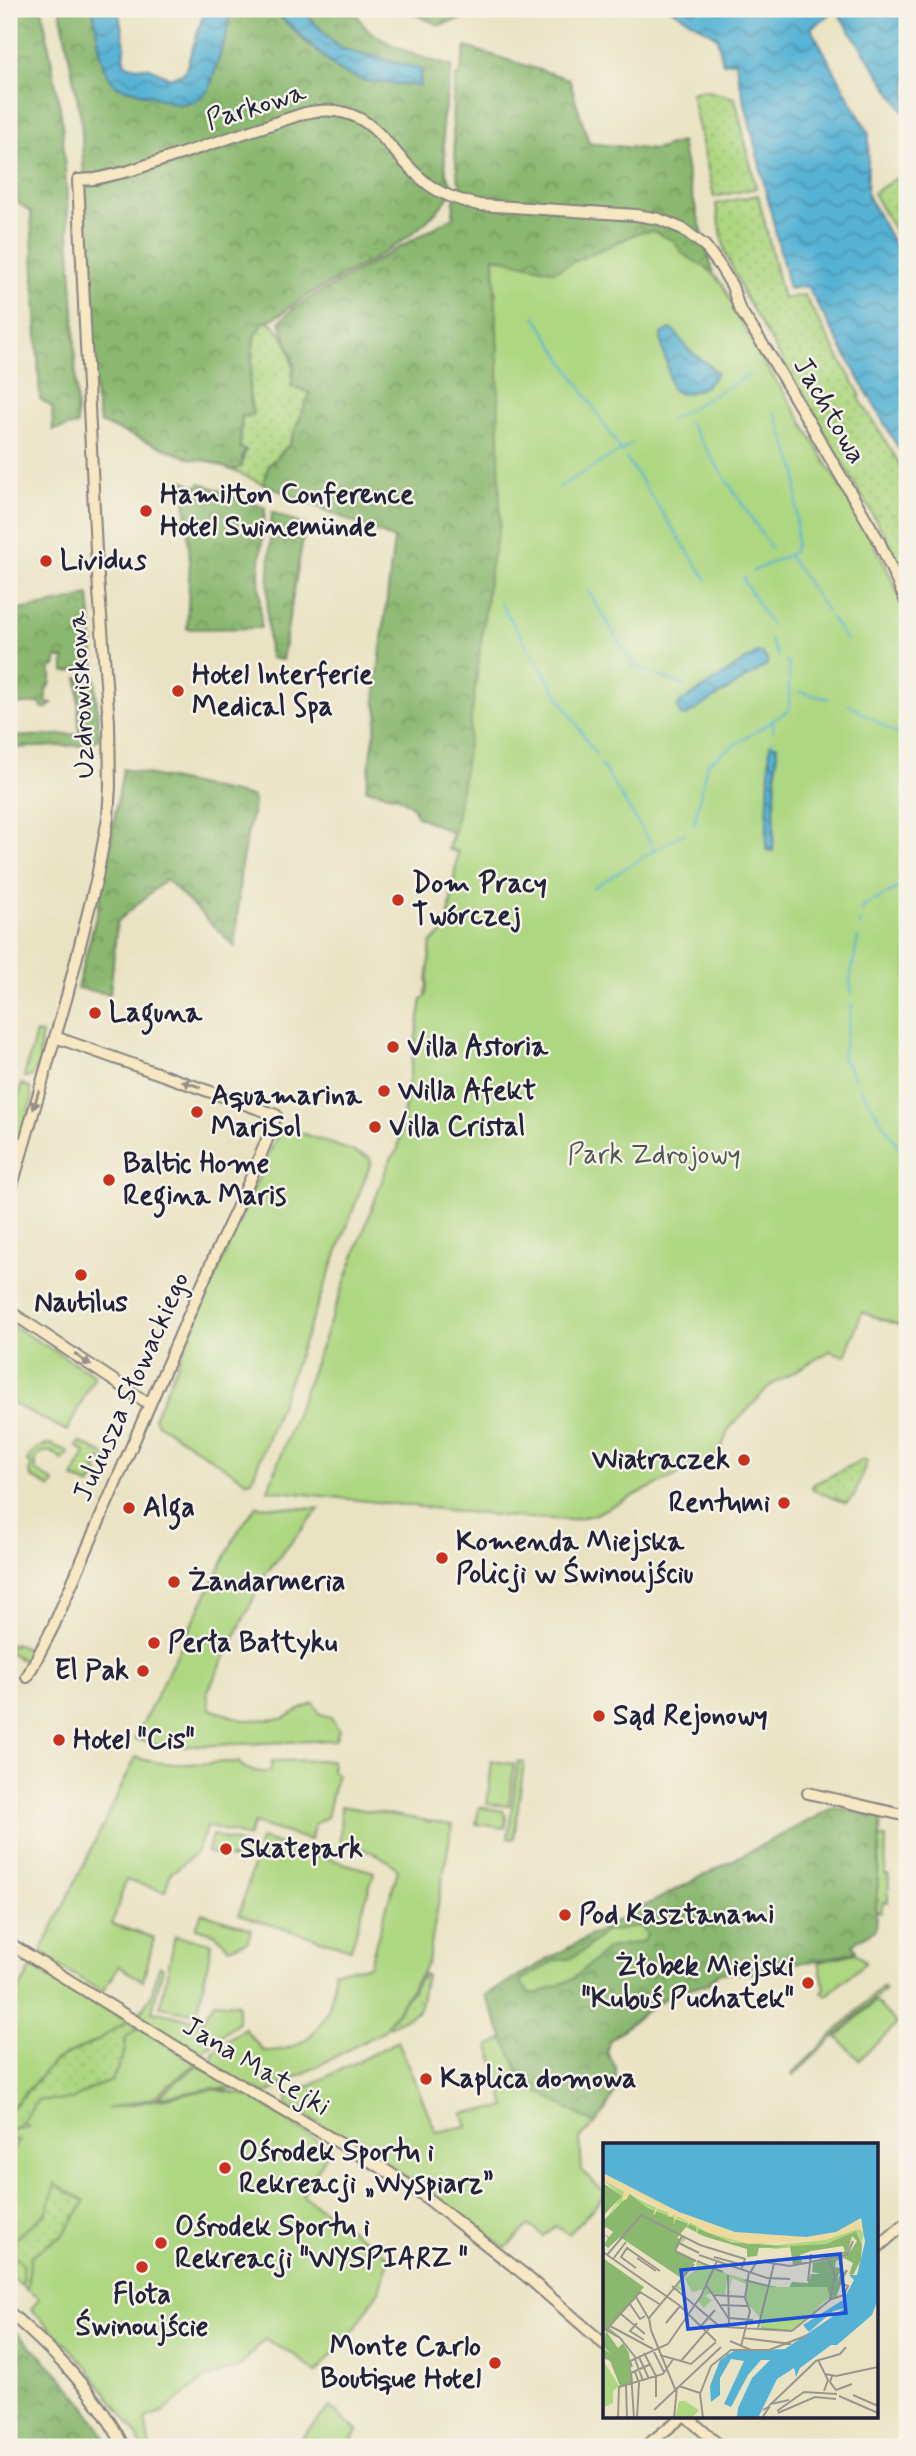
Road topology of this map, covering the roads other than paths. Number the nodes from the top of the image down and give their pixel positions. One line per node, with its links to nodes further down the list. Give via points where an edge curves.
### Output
1 (78, 180): 2 (street, Parkowa, via 121,173 305,113 333,110 372,125 428,185 456,199 479,205 648,217 676,225); 4 (street, Uzdrowiskowa, via 110,786 97,877)
2 (705, 246): 3 (street, Jachtowa, via 879,541)
3 (907, 604)
4 (55, 1037): 5 (street, Uzdrowiskowa, one-way to 5); 7 (street, Juliusza Słowackiego, one-way to 4, via 276,1115)
5 (9, 1196)
6 (9, 1311): 7 (street, one-way to 7)
7 (149, 1404): 8 (street, Juliusza Słowackiego)
8 (27, 1677)
9 (808, 1793): 10 (street)
10 (907, 1816)
11 (9, 1943): 15 (street, Jana Matejki, via 423,2195)
12 (907, 2222): 13 (street)
13 (878, 2247)
14 (9, 2312): 18 (street, via 72,2372)
15 (603, 2343)
16 (681, 2418): 19 (street)
17 (686, 2418): 20 (street)
18 (124, 2447)
19 (645, 2447)
20 (721, 2447)

